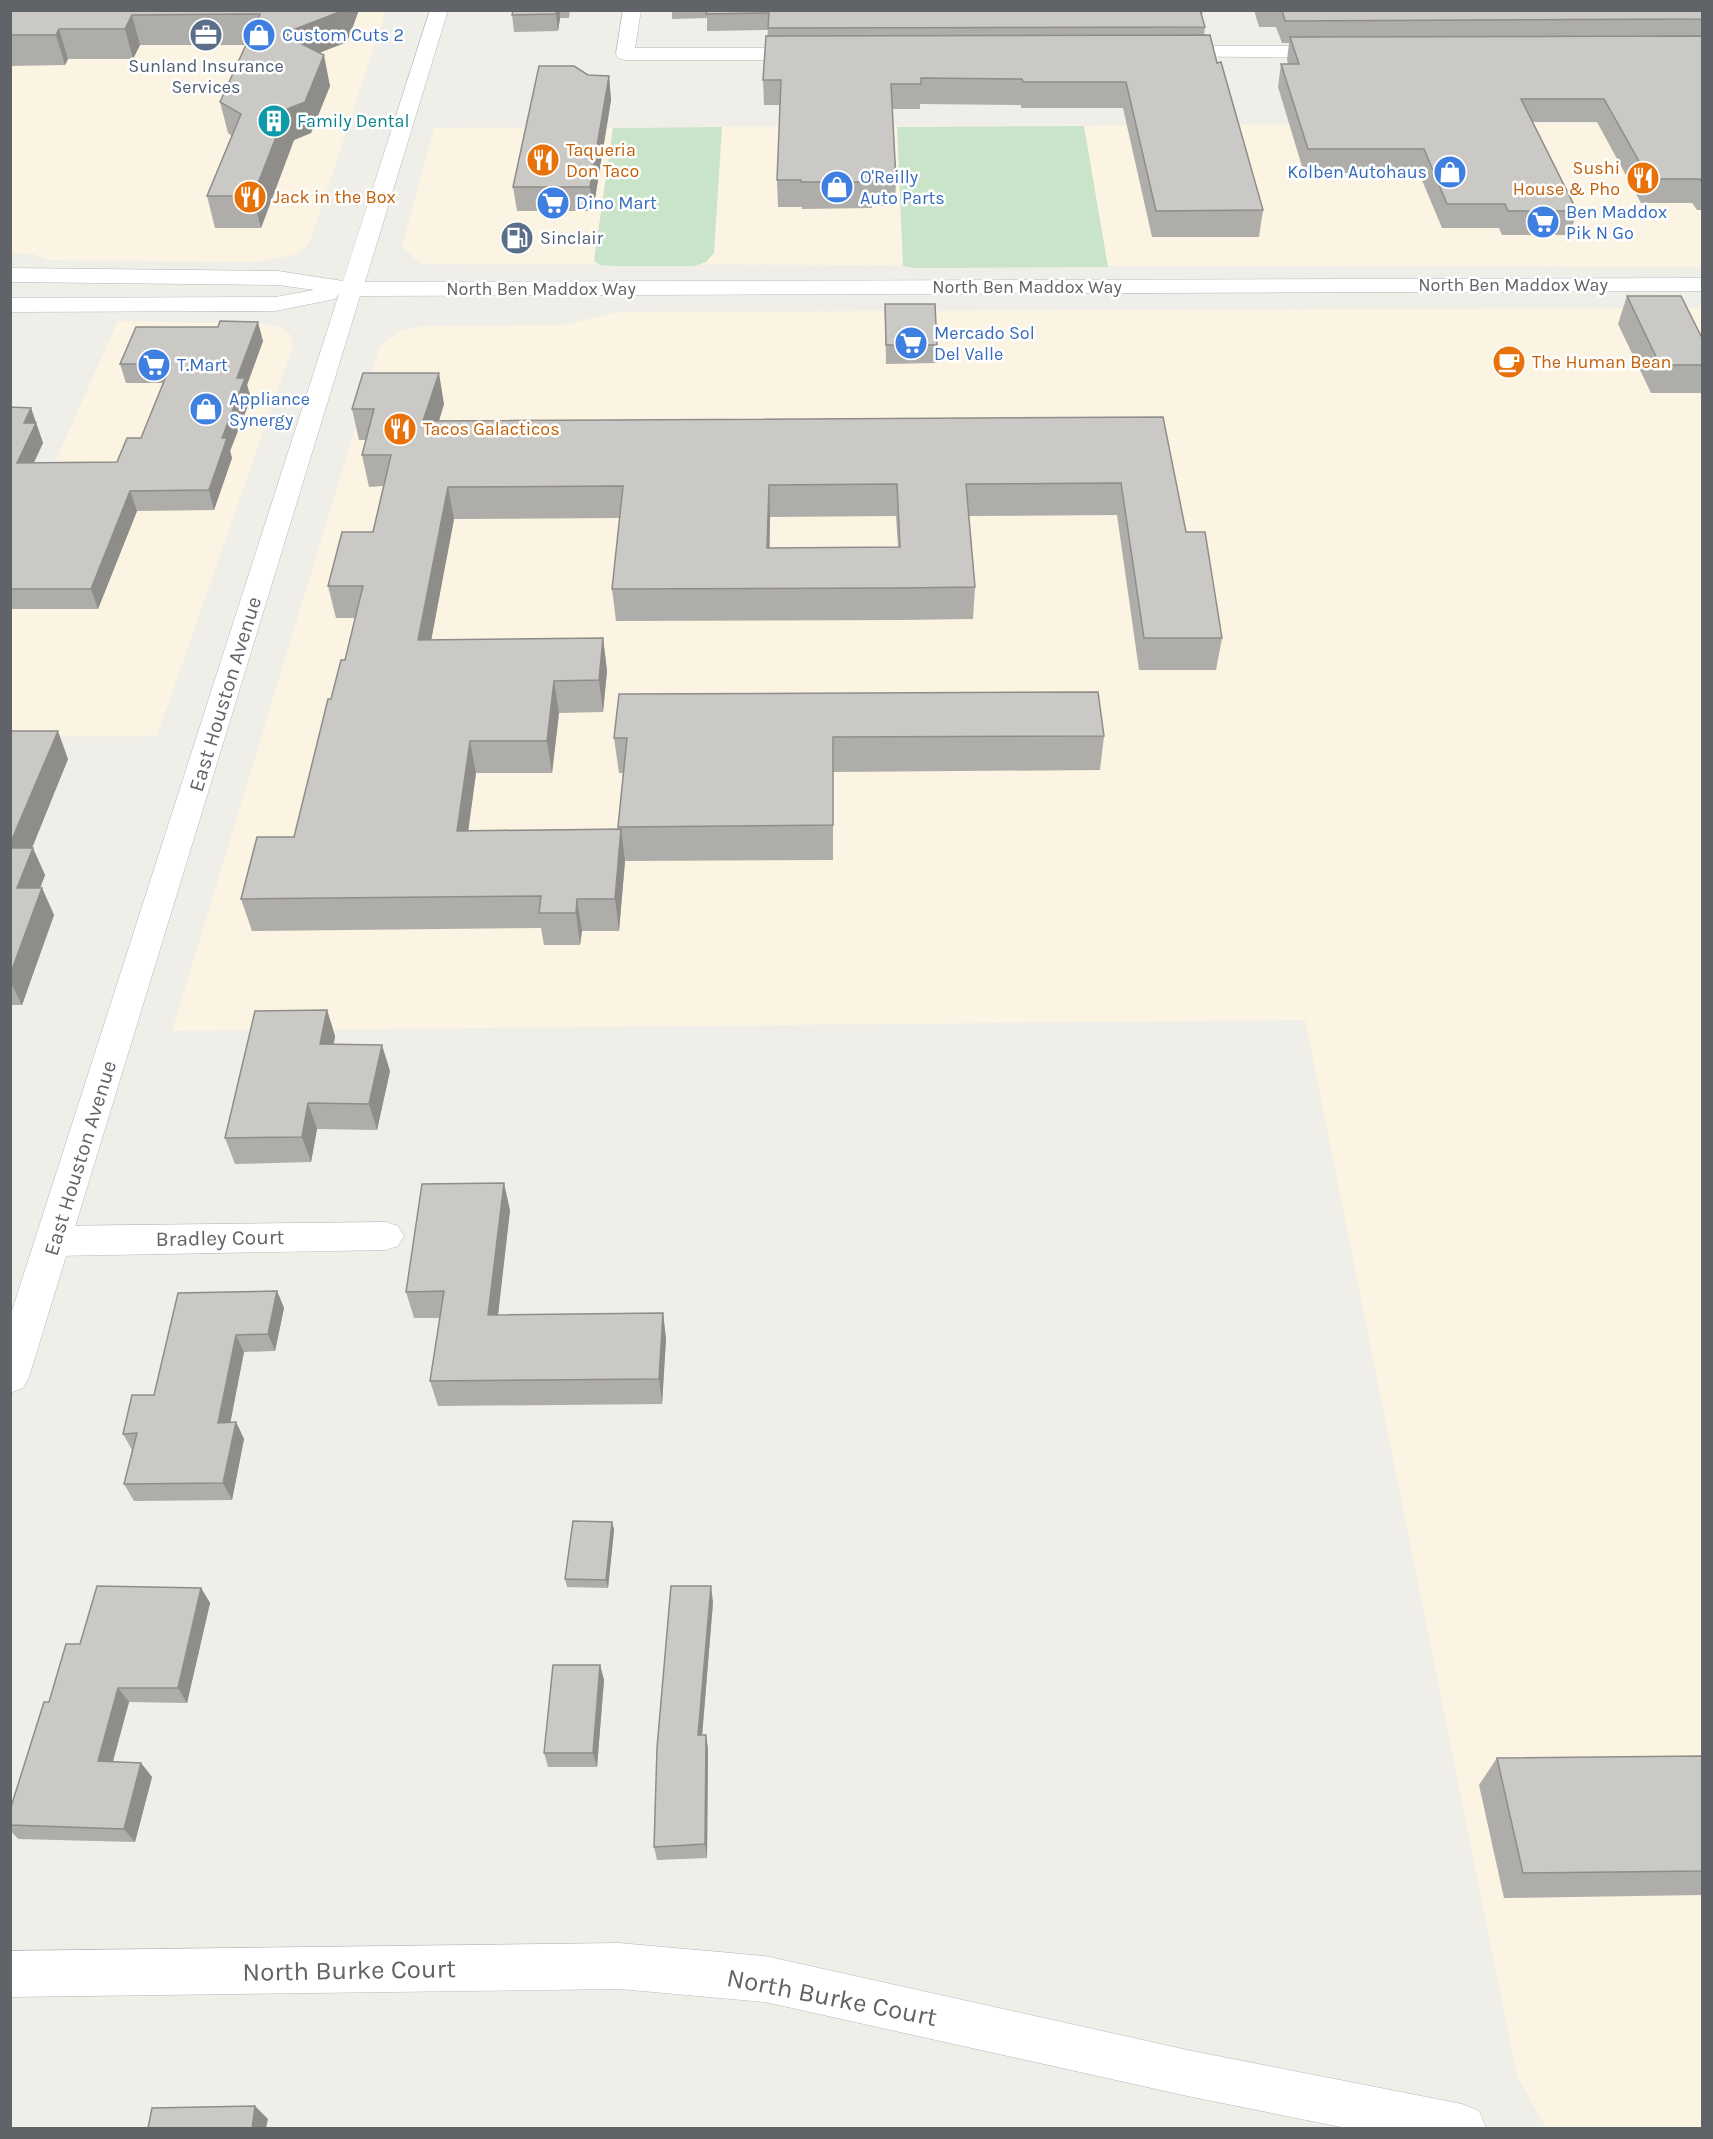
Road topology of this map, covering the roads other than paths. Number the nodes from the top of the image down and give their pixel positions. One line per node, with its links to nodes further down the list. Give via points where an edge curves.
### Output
1 (439, 10): 8 (main road, East Houston Avenue)
2 (632, 10): 5 (main road, via 625,54)
3 (1152, 52): 4 (main road)
4 (1355, 52)
5 (828, 54)
6 (10, 275): 8 (main road, North Ben Maddox Way, via 278,278)
7 (1702, 285): 8 (main road, North Ben Maddox Way)
8 (352, 290): 9 (main road, North Ben Maddox Way, via 275,304); 11 (main road, East Houston Avenue)
9 (10, 305)
10 (386, 1236): 11 (main road, Bradley Court)
11 (54, 1241): 12 (main road, East Houston Avenue)
12 (10, 1377)
13 (10, 1974): 14 (main road, North Burke Court, via 619,1966 765,1979 1192,2074)
14 (1462, 2128)

